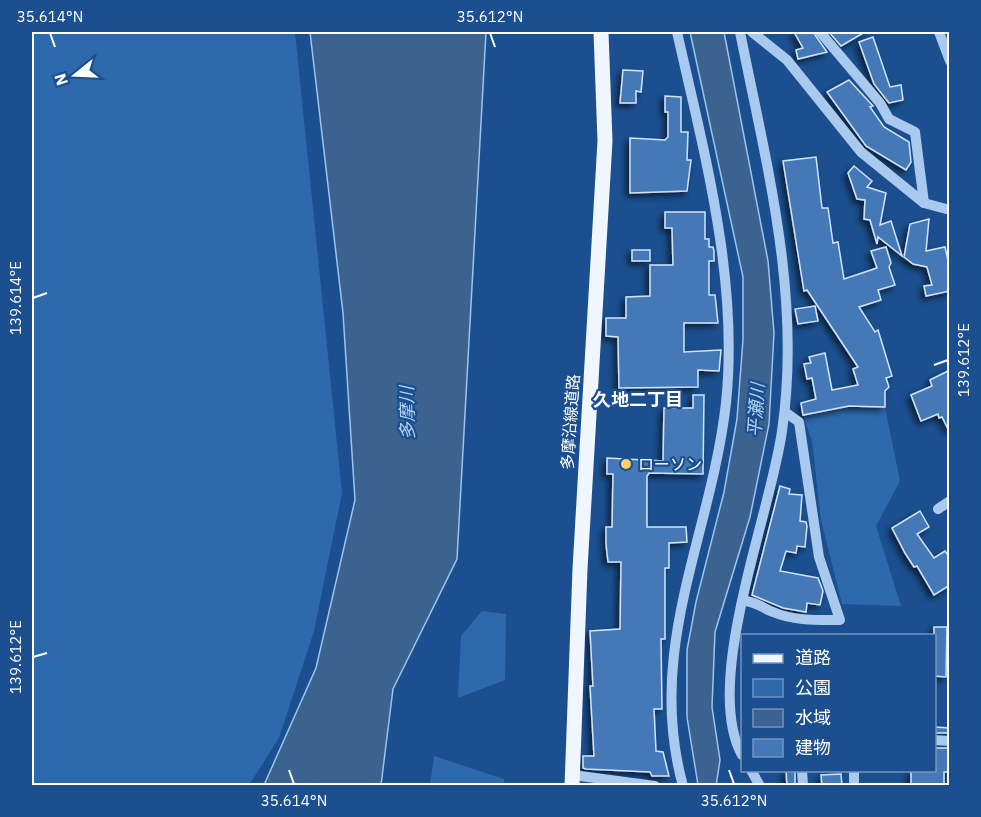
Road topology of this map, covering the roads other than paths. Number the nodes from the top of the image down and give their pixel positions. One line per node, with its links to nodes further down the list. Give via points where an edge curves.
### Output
1 (601, 32): 15 (main road, 多摩沿線道路, via 605,141)
2 (677, 32): 18 (street, via 722,248 729,332 726,404 671,662 672,733)
3 (740, 32): 10 (street, via 782,248 789,353)
4 (752, 32): 8 (street, via 787,60 861,152)
5 (820, 32): 8 (street, via 889,119 915,132)
6 (939, 32): 7 (street)
7 (950, 61)
8 (924, 202): 9 (street)
9 (950, 210)
10 (785, 412): 13 (street, via 773,481); 13 (street, via 799,422 819,557 840,620 802,619)
11 (950, 501): 12 (street)
12 (938, 509)
13 (743, 601): 14 (street, via 733,648 731,692 736,743)
14 (741, 753)
15 (572, 781): 17 (street)
16 (758, 784): 19 (street)
17 (655, 786)
18 (683, 786)
19 (769, 786)

